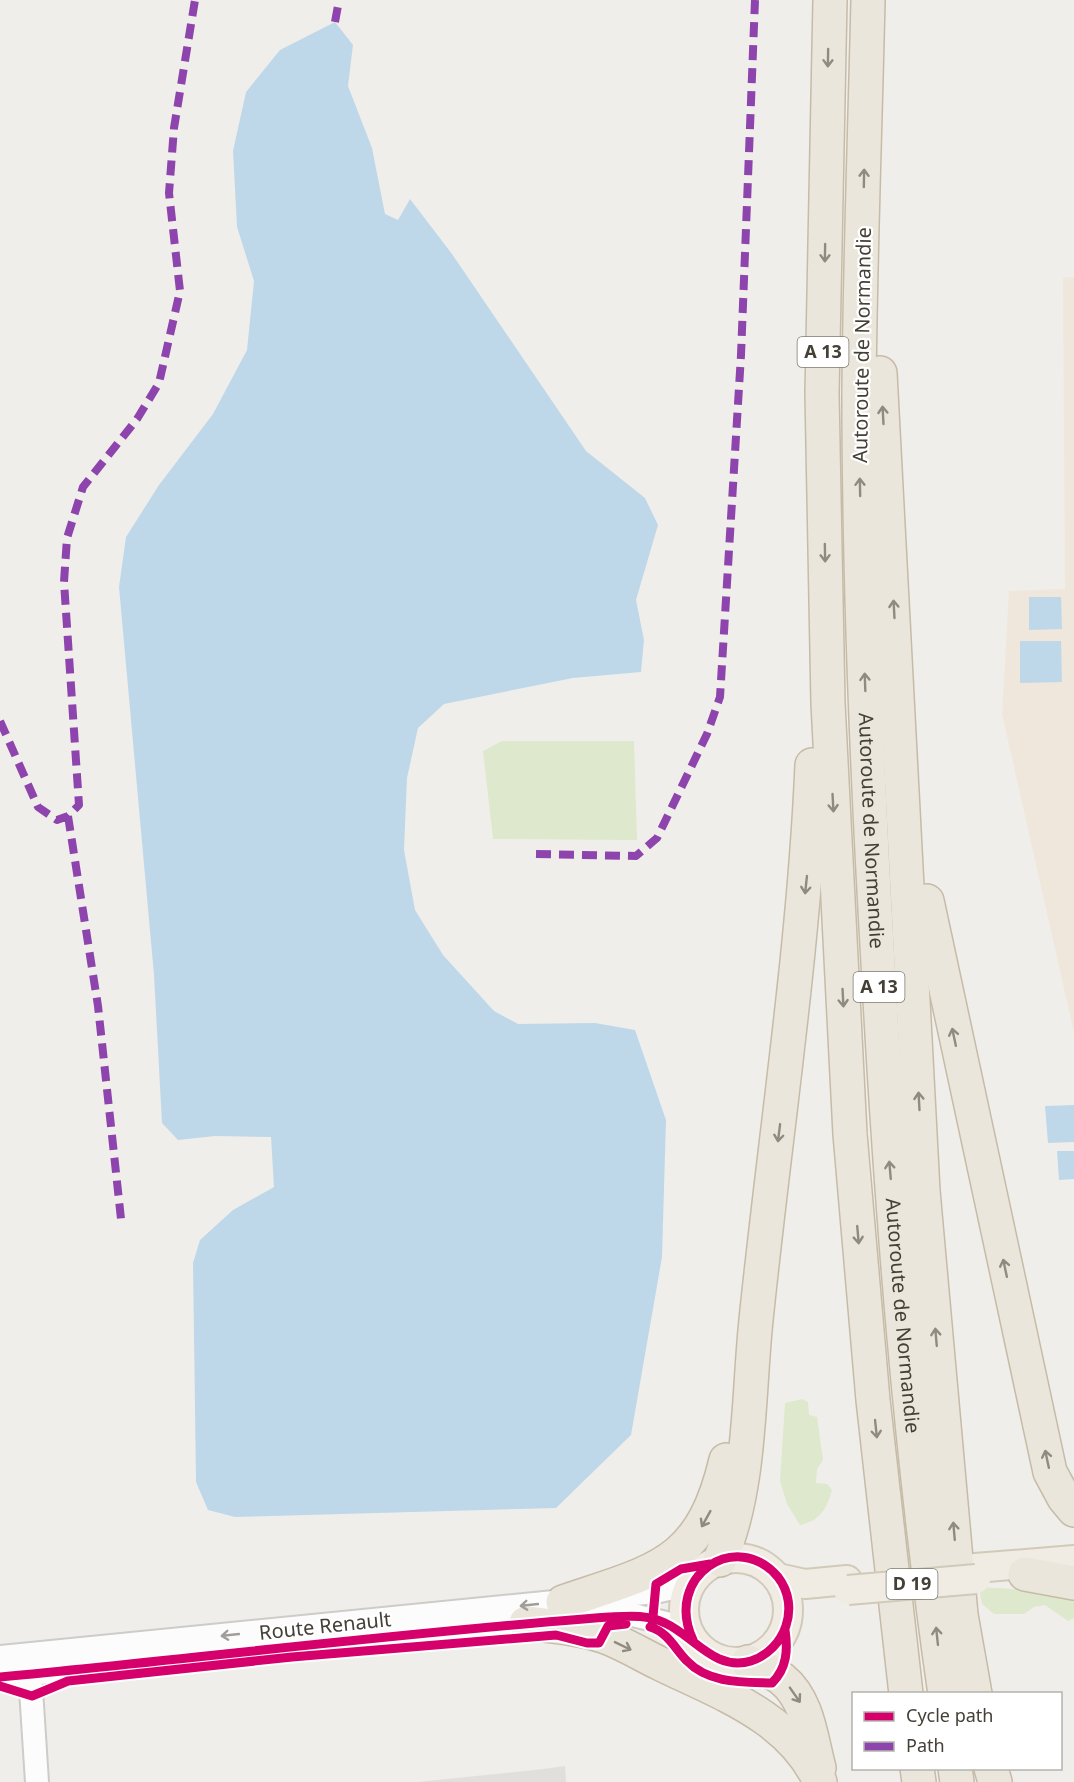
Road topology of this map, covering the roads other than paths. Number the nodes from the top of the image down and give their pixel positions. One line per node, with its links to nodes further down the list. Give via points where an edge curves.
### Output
1 (830, 0): 5 (highway, Autoroute de Normandie / A 13, one-way to 5, via 822,393)
2 (868, 0): 3 (highway, Autoroute de Normandie / A 13, one-way to 2)
3 (861, 278): 4 (highway, one-way to 3, via 877,322); 27 (highway, Autoroute de Normandie / A 13, one-way to 3, via 910,1398 886,1120 861,593)
4 (898, 689): 7 (highway, one-way to 4, via 1050,1472 933,940 909,743); 28 (highway, one-way to 4, via 961,1615 923,1191)
5 (828, 703): 6 (highway, one-way to 6, via 813,748 807,874); 26 (highway, Autoroute de Normandie / A 13, one-way to 26, via 849,1134 873,1400)
6 (756, 1319): 8 (highway, via 735,1515); 17 (highway, one-way to 17, via 720,1483 697,1536 657,1568)
7 (1074, 1510)
8 (720, 1560): 13 (main road, via 750,1559); 15 (main road, via 708,1566)
9 (1074, 1560): 10 (main road, D 19)
10 (976, 1573): 12 (main road, D 19); 16 (main road, D 19)
11 (1074, 1573): 12 (main road, D 19)
12 (1025, 1574): 14 (highway)
13 (778, 1578): 16 (main road, D 19, via 805,1584); 18 (main road, via 787,1594)
14 (1074, 1583)
15 (691, 1584): 17 (street, Route Renault); 20 (main road, via 684,1612)
16 (848, 1585): 18 (main road, D 19)
17 (563, 1602): 21 (street, Route Renault, one-way to 21)
18 (789, 1612): 23 (main road, via 786,1630 777,1645)
19 (526, 1623): 20 (street, Route Renault, via 633,1615 666,1623); 24 (street, Route Renault); 30 (highway, one-way to 30, via 604,1636 738,1702 782,1730)
20 (693, 1640): 23 (main road, Route Renault, via 717,1659)
21 (103, 1647): 22 (street, Route Renault); 24 (street, via 95,1653 33,1660)
22 (0, 1657)
23 (748, 1662): 30 (highway, one-way to 30, via 782,1679 794,1692 805,1711)
24 (30, 1674): 25 (street, Route Renault); 29 (street)
25 (0, 1677)
26 (906, 1692)
27 (945, 1692)
28 (975, 1692)
29 (37, 1782)
30 (821, 1782)

